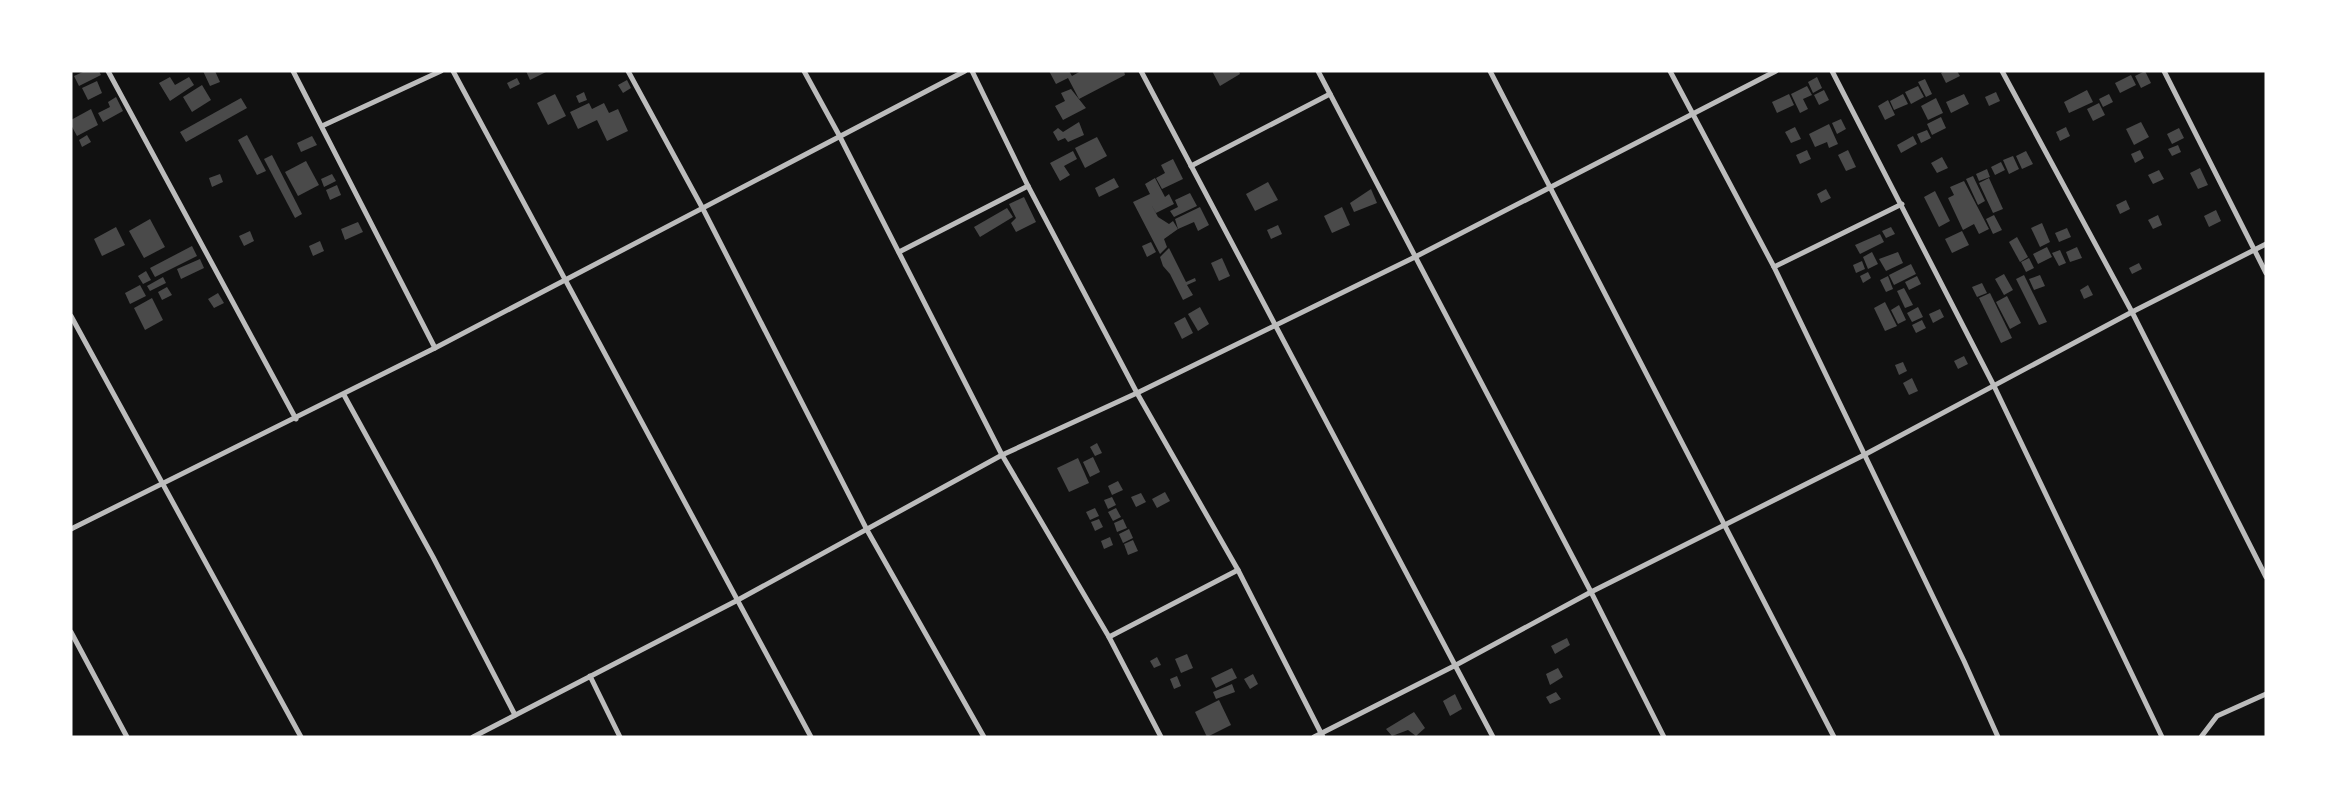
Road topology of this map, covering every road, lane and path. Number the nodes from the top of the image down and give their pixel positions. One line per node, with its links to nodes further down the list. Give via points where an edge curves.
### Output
1 (108, 71): 40 (street)
2 (292, 71): 19 (street)
3 (440, 71): 19 (street)
4 (453, 71): 32 (street)
5 (628, 71): 25 (street)
6 (804, 71): 20 (street)
7 (965, 71): 20 (street)
8 (972, 71): 22 (street)
9 (1141, 71): 21 (street)
10 (1318, 71): 17 (street)
11 (1490, 71): 23 (street)
12 (1670, 71): 18 (street)
13 (1776, 71): 18 (street)
14 (1832, 71): 24 (street)
15 (2002, 71): 33 (street)
16 (2164, 71): 27 (street)
17 (1330, 94): 21 (street); 29 (street)
18 (1692, 112): 23 (street); 30 (street)
19 (322, 126): 36 (street)
20 (839, 135): 25 (street); 28 (street)
21 (1191, 166): 35 (street)
22 (1028, 186): 28 (street); 38 (street)
23 (1551, 188): 29 (street); 44 (street)
24 (1902, 204): 30 (street); 37 (street)
25 (703, 209): 32 (street); 46 (street)
26 (2266, 244): 27 (street)
27 (2254, 251): 31 (street); 33 (street)
28 (899, 252): 41 (street)
29 (1415, 257): 35 (street); 49 (street)
30 (1774, 267): 42 (street)
31 (2266, 272)
32 (566, 281): 36 (street); 50 (street)
33 (2132, 312): 37 (street); 48 (street)
34 (71, 316): 43 (street)
35 (1275, 326): 38 (street); 53 (street)
36 (435, 348): 39 (street)
37 (1994, 386): 42 (street); 70 (street)
38 (1137, 393): 41 (street); 47 (street)
39 (344, 395): 40 (street); 56 (street)
40 (296, 419): 43 (street)
41 (1002, 455): 46 (street); 52 (street)
42 (1864, 455): 44 (street); 69 (street)
43 (164, 484): 45 (street); 59 (street)
44 (1724, 524): 49 (street); 68 (street)
45 (71, 529)
46 (867, 530): 50 (street); 63 (street)
47 (1238, 570): 52 (street); 57 (street)
48 (2266, 577)
49 (1591, 592): 53 (street); 67 (street)
50 (736, 601): 54 (street); 62 (street)
51 (71, 632): 58 (street)
52 (1109, 637): 64 (street)
53 (1456, 665): 57 (street); 66 (street)
54 (590, 676): 56 (street); 61 (street)
55 (2266, 694): 71 (street, via 2217,716)
56 (515, 715): 60 (street)
57 (1322, 735): 65 (street)
58 (127, 737)
59 (301, 737)
60 (473, 737)
61 (620, 737)
62 (811, 737)
63 (984, 737)
64 (1161, 737)
65 (1314, 737)
66 (1493, 737)
67 (1664, 737)
68 (1834, 737)
69 (1998, 737)
70 (2162, 737)
71 (2201, 737)

